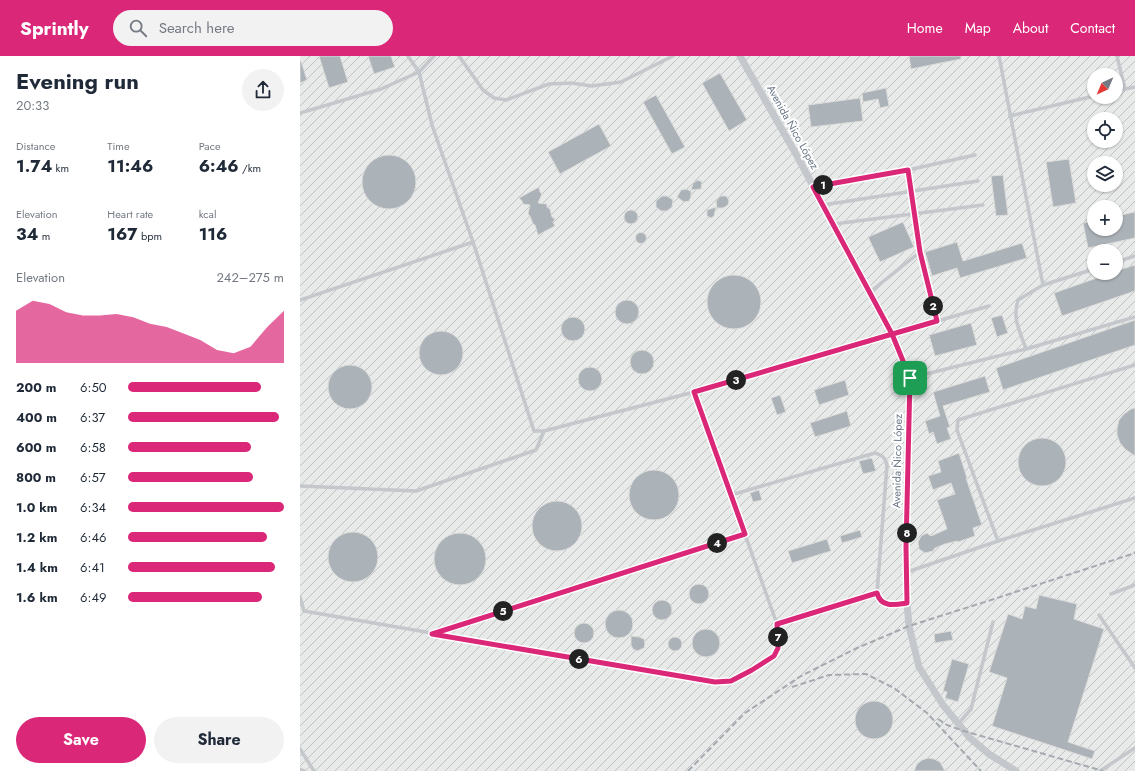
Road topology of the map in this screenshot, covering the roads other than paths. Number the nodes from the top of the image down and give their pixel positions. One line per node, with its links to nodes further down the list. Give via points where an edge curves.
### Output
1 (408, 56): 8 (lane)
2 (434, 56): 8 (lane)
3 (459, 56): 4 (lane, via 483,90 494,98 506,100 549,84 571,83 592,86 621,82)
4 (673, 56)
5 (740, 56): 17 (street, Avenida Ñico López)
6 (998, 56): 13 (lane)
7 (1117, 56): 10 (lane)
8 (420, 72): 12 (lane, via 381,89); 23 (lane, via 432,125)
9 (1135, 87): 10 (lane)
10 (1125, 89)
11 (1087, 98): 13 (lane)
12 (300, 113)
13 (1010, 116): 28 (lane)
14 (975, 155): 15 (lane)
15 (908, 170): 17 (lane); 18 (lane)
16 (978, 181): 18 (lane)
17 (813, 187): 19 (street, Avenida Ñico López)
18 (911, 192): 19 (lane); 21 (lane)
19 (823, 205): 22 (street, Avenida Ñico López)
20 (983, 205): 21 (lane)
21 (914, 214): 22 (lane); 24 (lane)
22 (834, 224): 29 (street, Avenida Ñico López)
23 (473, 242): 30 (lane); 39 (lane, via 534,431)
24 (920, 252): 29 (lane); 33 (lane)
25 (1135, 256): 26 (lane)
26 (1123, 260)
27 (1087, 271): 28 (lane)
28 (1042, 285): 35 (lane, via 1018,300 1015,309 1015,318)
29 (870, 292): 34 (street, Avenida Ñico López)
30 (300, 300)
31 (989, 306): 33 (lane)
32 (1135, 317): 35 (lane)
33 (937, 321): 34 (lane)
34 (892, 334): 37 (street, Avenida Ñico López); 38 (lane)
35 (1026, 349): 37 (lane)
36 (1135, 365): 44 (lane, via 958,420 958,430)
37 (910, 378): 45 (street, Avenida Ñico López)
38 (694, 392): 39 (lane); 41 (lane)
39 (544, 431): 40 (lane, via 536,450 416,491)
40 (300, 486)
41 (731, 495): 43 (lane); 47 (lane, via 875,453 881,454 887,465)
42 (1135, 498): 44 (lane)
43 (745, 534): 54 (lane); 55 (lane)
44 (998, 541): 45 (lane)
45 (907, 572): 50 (street, Avenida Ñico López)
46 (1135, 585): 48 (lane)
47 (877, 593): 50 (lane, via 884,604 891,606); 54 (lane)
48 (1111, 594)
49 (300, 597): 51 (lane)
50 (907, 603): 57 (street, Avenida Ñico López, via 909,626 919,667)
51 (302, 610): 55 (lane)
52 (1099, 615): 56 (lane)
53 (993, 622): 57 (lane, via 971,709)
54 (777, 624): 55 (lane, via 778,648 774,656 731,681 715,682)
55 (432, 634)
56 (1135, 668)
57 (958, 724): 63 (street, Avenida Ñico López, via 989,754)
58 (1135, 748): 64 (lane)
59 (300, 749): 62 (lane)
60 (300, 768): 61 (lane)
61 (304, 771)
62 (314, 771)
63 (1016, 771)
64 (1100, 771)

